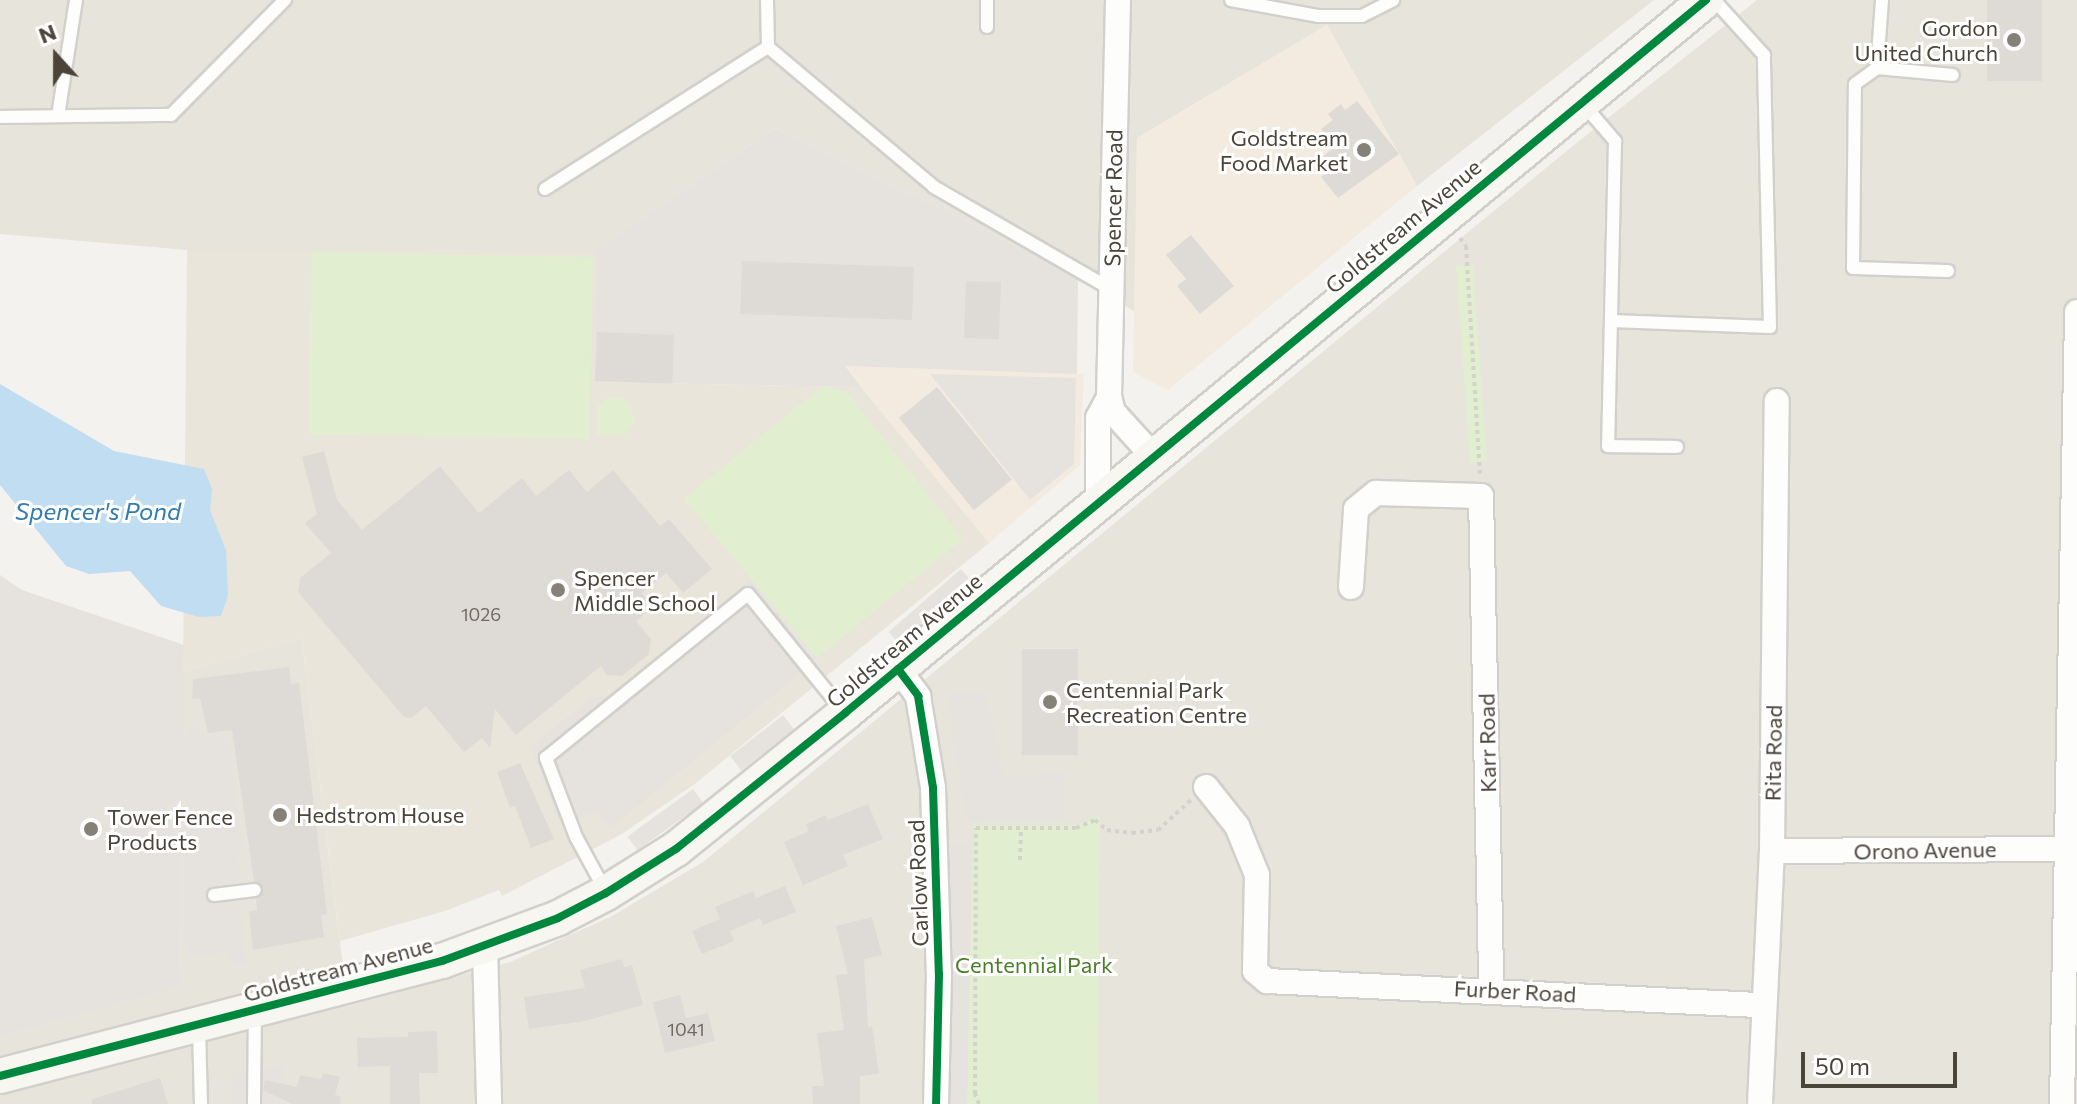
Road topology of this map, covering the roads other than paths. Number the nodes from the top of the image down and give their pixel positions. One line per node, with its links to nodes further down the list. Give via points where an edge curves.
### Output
1 (76, 0): 16 (lane)
2 (285, 0): 16 (lane, via 171,115)
3 (767, 0): 12 (lane)
4 (987, 0): 11 (lane)
5 (1118, 0): 20 (street, Spencer Road)
6 (1231, 0): 7 (lane, via 1318,16 1362,16)
7 (1393, 0)
8 (1706, 0): 15 (main road, Goldstream Avenue)
9 (1714, 0): 22 (lane, via 1764,55 1770,327)
10 (1882, 0): 13 (lane)
11 (987, 27)
12 (768, 47): 18 (lane); 20 (lane, via 934,187)
13 (1877, 68): 14 (lane); 19 (lane, via 1855,84 1853,268)
14 (1953, 75)
15 (1581, 102): 22 (lane, via 1615,141); 26 (main road, Goldstream Avenue)
16 (58, 116): 17 (lane)
17 (1, 117)
18 (545, 189)
19 (1948, 271)
20 (1111, 289): 23 (street, Spencer Road)
21 (2077, 312): 32 (street)
22 (1611, 321): 25 (lane, via 1608,446)
23 (1109, 397): 26 (street, via 1113,412); 27 (street, Spencer Road, via 1098,418)
24 (1777, 401): 33 (street, Rita Road)
25 (1677, 447)
26 (1154, 457): 27 (main road, Goldstream Avenue)
27 (1098, 503): 29 (main road, Goldstream Avenue)
28 (1351, 587): 38 (street, Karr Road, via 1356,509 1376,493 1481,496)
29 (898, 669): 30 (main road, Goldstream Avenue); 46 (street, Carlow Road, via 918,696 933,788 939,974)
30 (845, 713): 35 (main road, Goldstream Avenue, via 676,849); 35 (lane, via 748,594 546,758 576,837)
31 (1206, 787): 38 (street, Furber Road, via 1237,826 1257,875 1255,971 1267,981)
32 (2071, 848): 33 (street, Orono Avenue); 48 (street)
33 (1772, 851): 39 (street, Rita Road)
34 (255, 890): 36 (lane)
35 (606, 893): 37 (main road, Goldstream Avenue)
36 (214, 895)
37 (485, 947): 40 (main road, Goldstream Avenue); 45 (street)
38 (1491, 990): 39 (street, Furber Road)
39 (1762, 1005): 47 (street, Rita Road)
40 (255, 1010): 41 (main road, Goldstream Avenue); 44 (lane)
41 (199, 1024): 42 (main road, Goldstream Avenue); 43 (lane)
42 (0, 1076)
43 (201, 1104)
44 (254, 1104)
45 (489, 1104)
46 (936, 1104)
47 (1760, 1104)
48 (2062, 1104)

